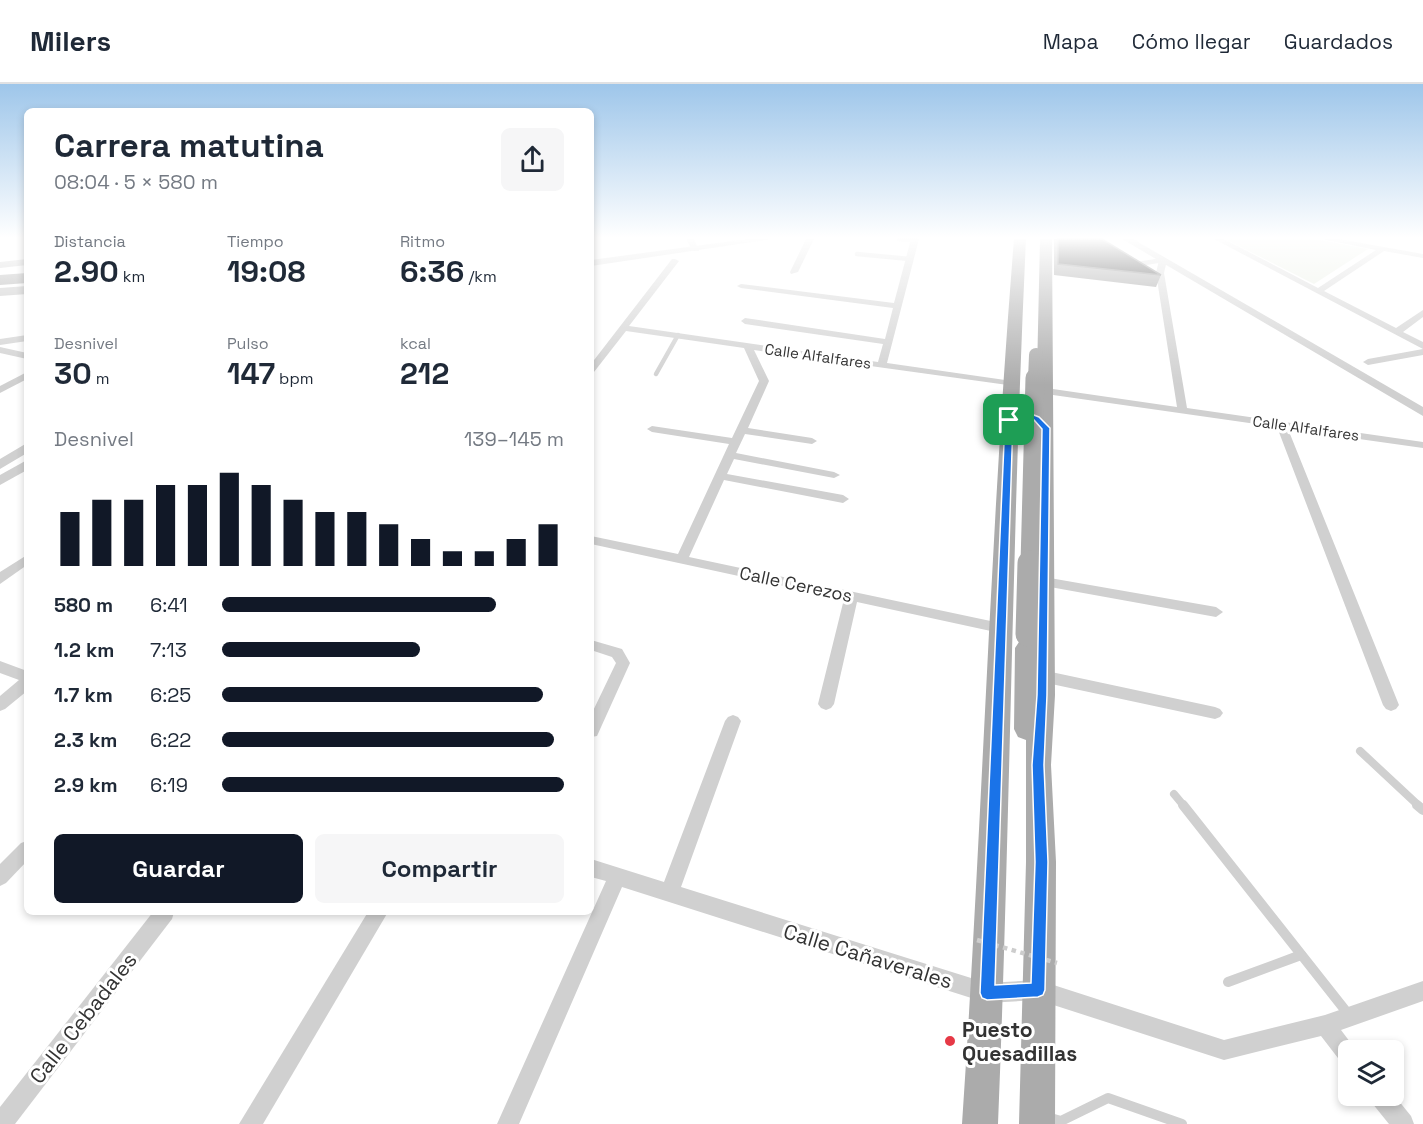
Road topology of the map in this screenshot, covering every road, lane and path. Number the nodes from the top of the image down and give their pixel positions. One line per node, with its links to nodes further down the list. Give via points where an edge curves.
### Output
1 (655, 288): 16 (street)
2 (753, 288): 13 (street)
3 (902, 288): 13 (street)
4 (1017, 288): 34 (main road)
5 (1024, 288): 34 (main road, via 1023,336)
6 (1039, 288): 78 (main road, bridge, via 1026,692 1028,772)
7 (1046, 288): 36 (main road)
8 (1162, 288): 37 (street)
9 (1210, 288): 38 (street)
10 (1312, 288): 12 (street)
11 (1324, 288): 12 (street)
12 (1319, 291): 18 (street)
13 (897, 306): 23 (street)
14 (1423, 314): 18 (street)
15 (745, 321): 23 (street)
16 (624, 328): 20 (street, Calle Alfalfares); 30 (street)
17 (24, 330): 19 (street)
18 (1397, 332): 25 (street)
19 (0, 334)
20 (678, 335): 24 (street, Calle Alfalfares); 32 (lane)
21 (24, 338): 22 (street)
22 (0, 342)
23 (888, 342): 31 (street)
24 (748, 346): 31 (street, Calle Alfalfares); 43 (street, via 764,381)
25 (1423, 346)
26 (0, 350): 28 (street)
27 (1423, 352): 29 (street)
28 (24, 355)
29 (1368, 362)
30 (594, 366)
31 (882, 366): 34 (street, Calle Alfalfares)
32 (656, 374)
33 (24, 377): 35 (street)
34 (1012, 378): 39 (main road)
35 (0, 390)
36 (1046, 391): 37 (street, Calle Alfalfares); 41 (main road)
37 (1183, 412): 40 (street, Calle Alfalfares)
38 (1423, 412)
39 (1009, 420): 41 (main road, via 1026,415); 62 (main road)
40 (1281, 424): 46 (street, Calle Alfalfares); 70 (street)
41 (1046, 428): 59 (main road)
42 (652, 429): 45 (street)
43 (740, 430): 44 (street); 45 (street)
44 (812, 441)
45 (734, 442): 48 (street)
46 (1421, 447)
47 (24, 449): 49 (street)
48 (729, 455): 51 (street); 52 (street)
49 (0, 465)
50 (24, 466): 53 (street)
51 (834, 475)
52 (718, 476): 54 (street); 56 (street)
53 (0, 481)
54 (843, 499)
55 (594, 541): 56 (street, Calle Cerezos)
56 (682, 559): 60 (street, Calle Cerezos)
57 (24, 562): 58 (street)
58 (0, 579)
59 (1044, 582): 61 (street); 66 (main road)
60 (852, 596): 62 (street, Calle Cerezos); 68 (street)
61 (1216, 612)
62 (1000, 628): 90 (main road)
63 (594, 646): 73 (street, via 622,658 622,670)
64 (0, 667): 65 (street)
65 (24, 675)
66 (1042, 676): 71 (street); 78 (main road, via 1038,765)
67 (24, 685): 69 (street)
68 (826, 704)
69 (0, 705)
70 (1391, 705)
71 (1215, 713)
72 (734, 721): 82 (street)
73 (594, 725)
74 (1360, 752): 76 (lane)
75 (1174, 794): 86 (lane)
76 (1423, 810)
77 (24, 852): 80 (street)
78 (1041, 862): 87 (main road)
79 (594, 869): 81 (street, Calle Cañaverales)
80 (0, 877)
81 (617, 878): 82 (street, Calle Cañaverales); 98 (street)
82 (669, 894): 90 (street, Calle Cañaverales)
83 (163, 915): 96 (street, Calle Cebadales)
84 (377, 915): 97 (street)
85 (977, 940): 87 (path, bridge)
86 (1301, 955): 88 (lane); 91 (lane)
87 (1048, 977): 90 (street, Calle Cañaverales); 92 (street, Calle Cañaverales, via 1224,1050); 95 (main road)
88 (1228, 982)
89 (1423, 991): 91 (street, Calle Cañaverales)
90 (987, 993): 99 (main road)
91 (1350, 1017): 92 (street, Calle Cañaverales)
92 (1325, 1025): 93 (street)
93 (1338, 1042)
94 (1389, 1106): 101 (street)
95 (1037, 1119): 100 (lane, via 1061,1121 1108,1098)
96 (1, 1124)
97 (250, 1124)
98 (508, 1124)
99 (980, 1124)
100 (1182, 1124)
101 (1403, 1124)

